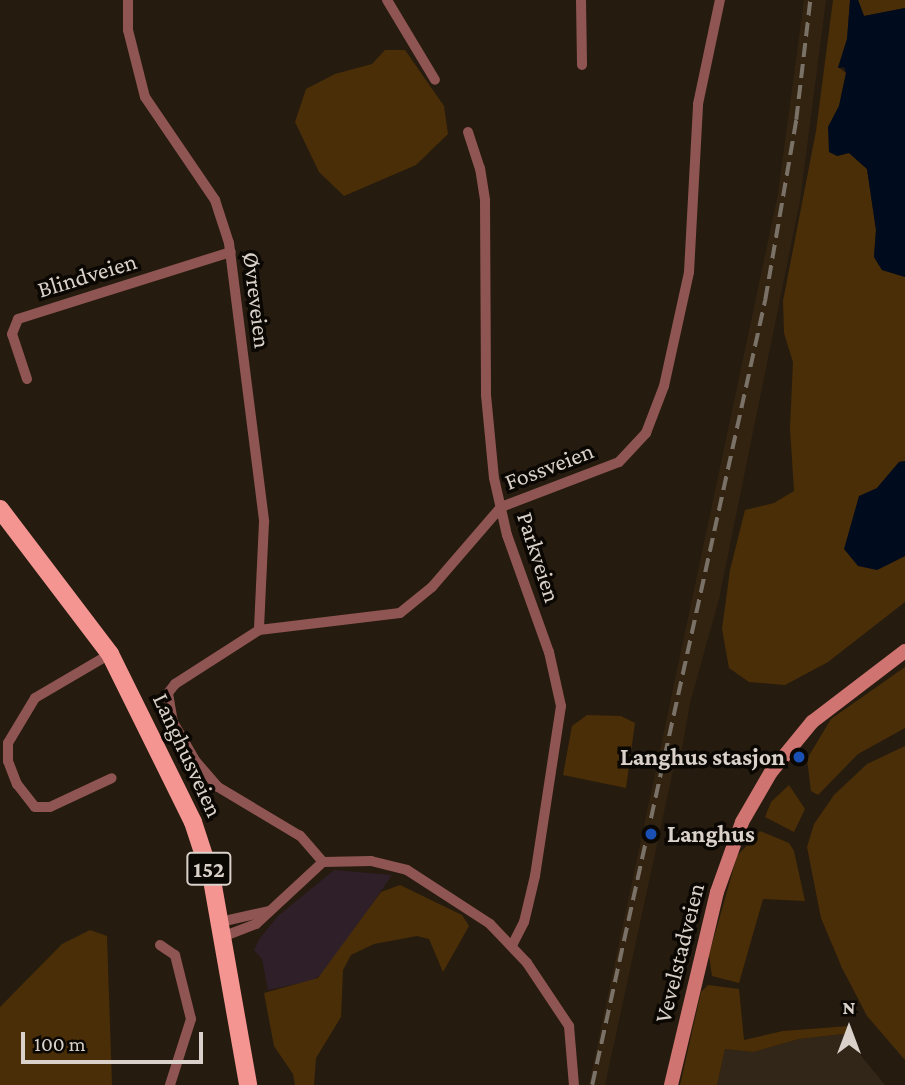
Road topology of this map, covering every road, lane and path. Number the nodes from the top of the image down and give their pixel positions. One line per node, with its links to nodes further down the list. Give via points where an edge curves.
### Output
1 (128, 0): 8 (street, Øvreveien, via 128,30 145,97 215,200)
2 (387, 0): 6 (street)
3 (581, 0): 5 (street)
4 (720, 0): 10 (street, Fossveien, via 698,104 689,272 657,412 619,462)
5 (582, 65)
6 (435, 80)
7 (468, 132): 10 (street, Parkveien, via 485,201 486,395)
8 (231, 253): 9 (street, Blindveien, via 18,319 12,334); 12 (street, Øvreveien, via 264,522)
9 (27, 379)
10 (501, 507): 12 (street, Fossveien, via 432,587 400,613); 19 (street, Parkveien, via 549,652 561,713 535,876 524,922)
11 (0, 509): 14 (main road, Langhusveien / 152)
12 (259, 631): 16 (street, Fossveien, via 175,684 167,697 173,722 196,762 218,787 300,836)
13 (905, 651): 25 (main road, Vevelstadveien, via 812,722 759,790 742,822 717,892)
14 (110, 654): 15 (street, via 35,698 8,743 8,761 17,784 35,807 50,807); 17 (main road, Langhusveien / 152, via 193,822)
15 (112, 778)
16 (323, 862): 17 (street, via 269,911); 19 (street, via 381,862 407,870 477,914)
17 (221, 930): 20 (main road, Langhusveien / 152)
18 (160, 945): 21 (street, via 175,955 191,1019)
19 (512, 946): 24 (street, via 569,1026)
20 (247, 1059): 22 (main road, Langhusveien / 152); 23 (main road, Langhusveien / 152)
21 (170, 1085)
22 (248, 1085)
23 (260, 1085)
24 (573, 1085)
25 (671, 1085)

